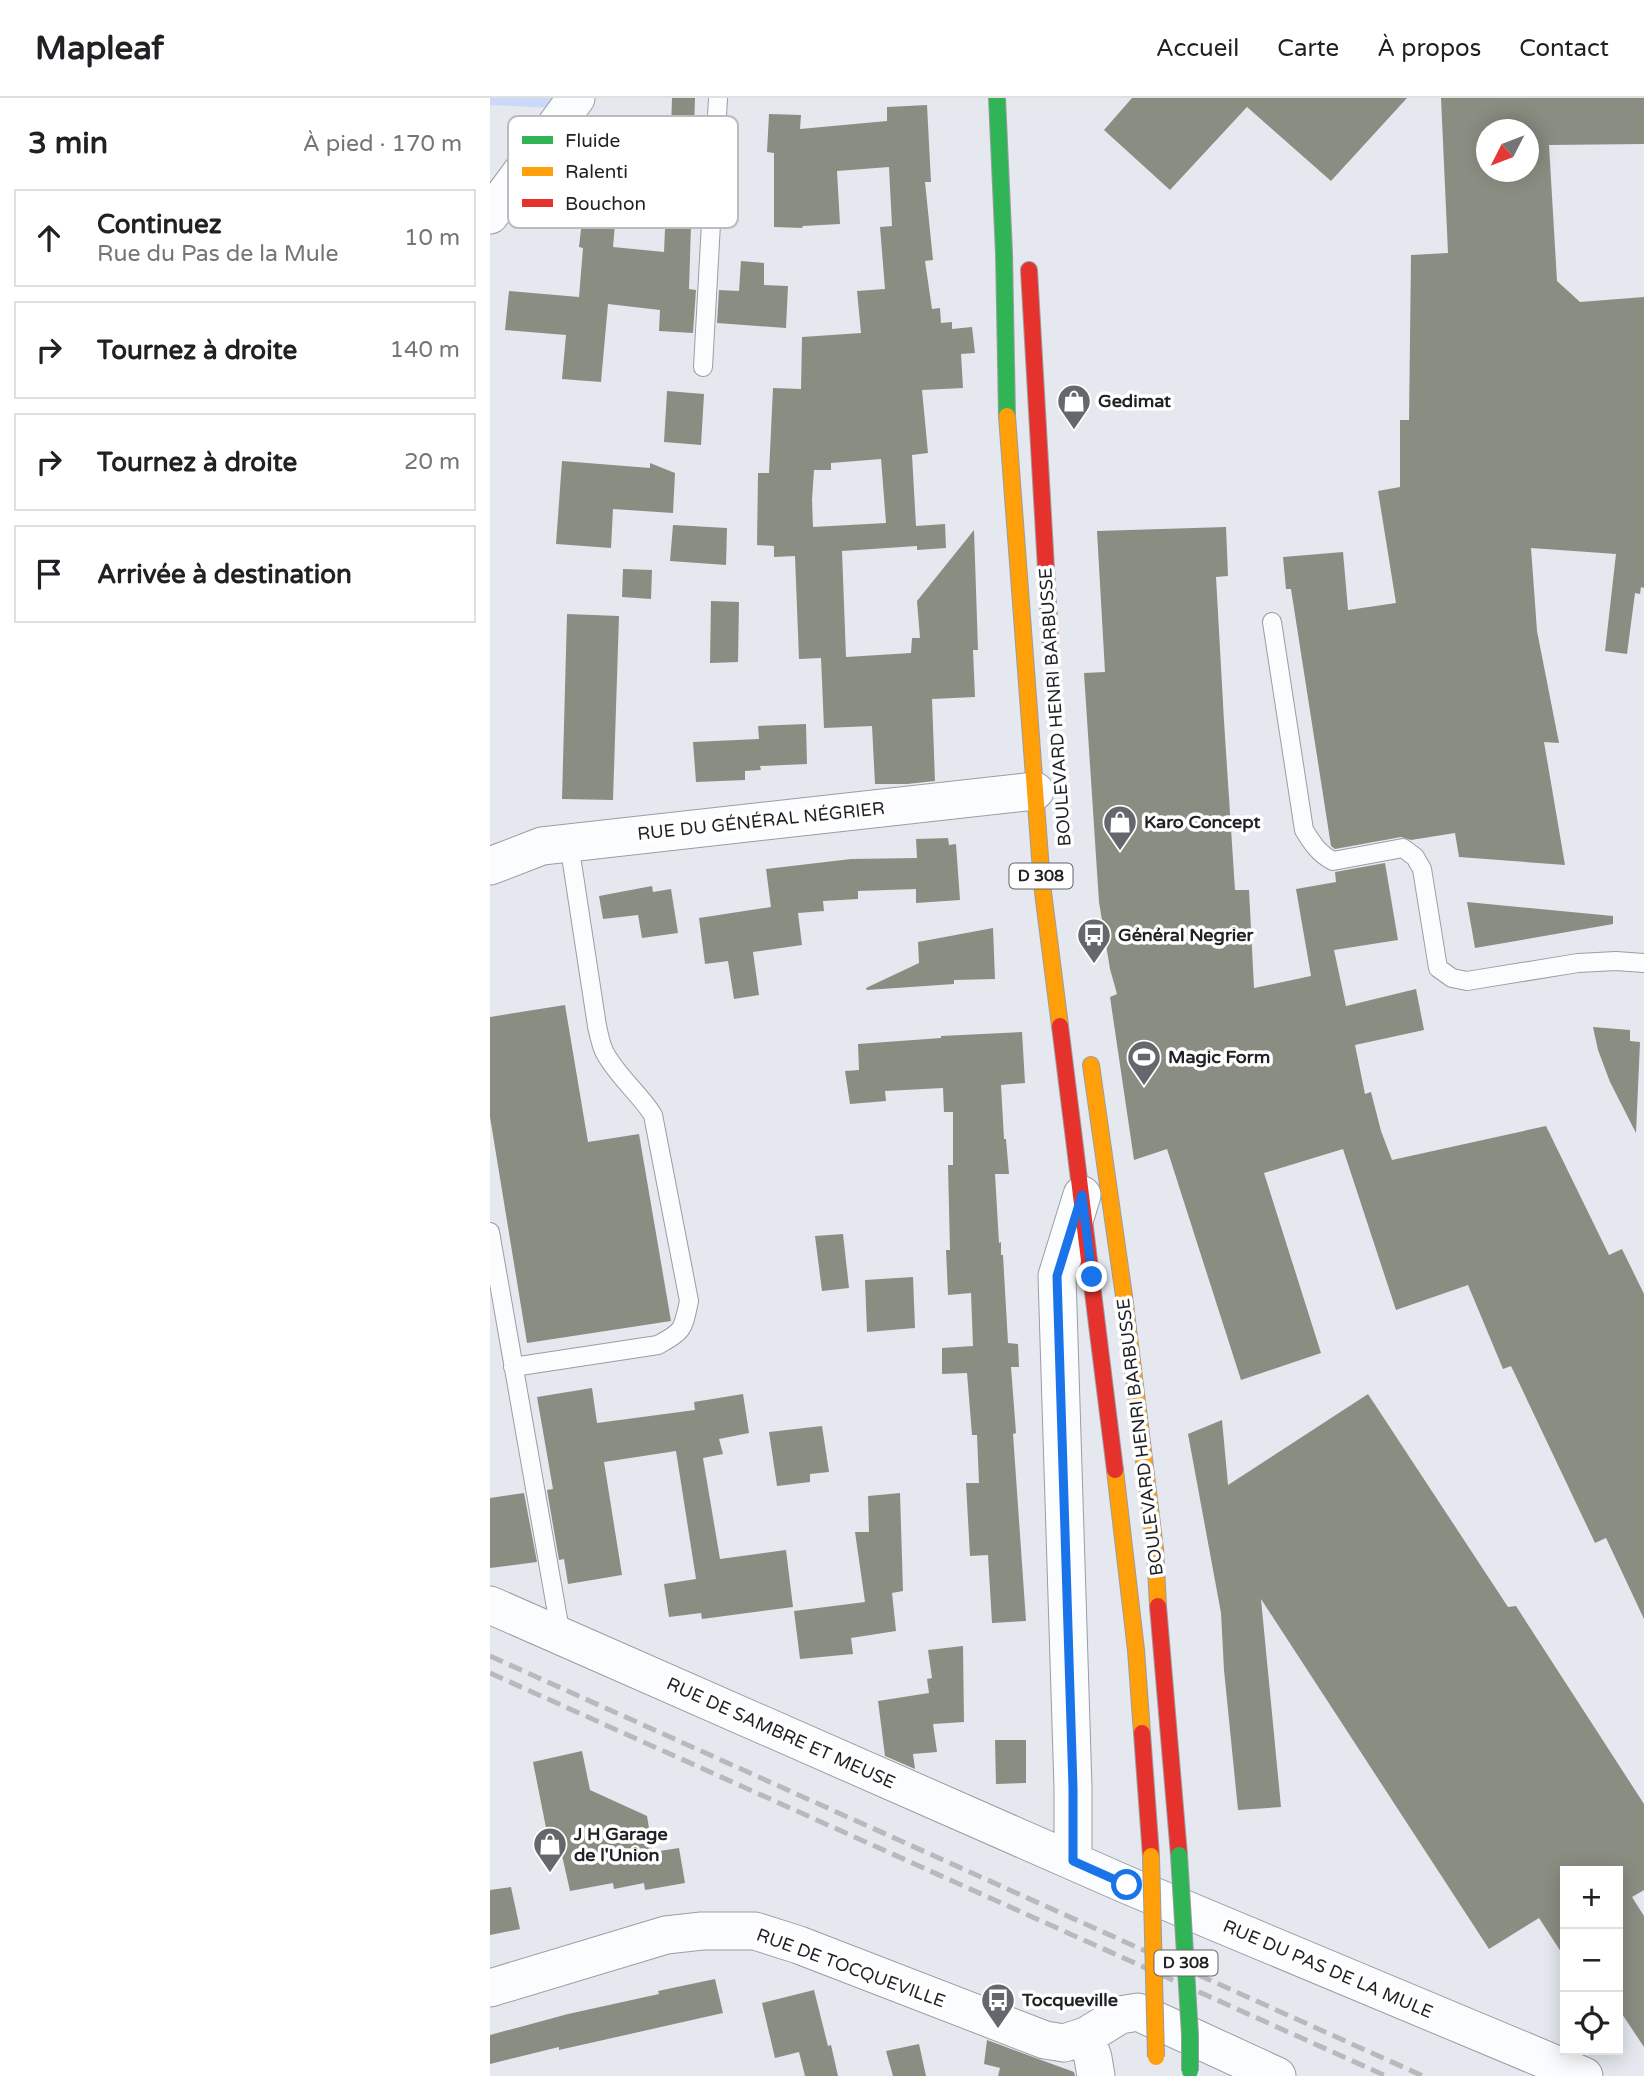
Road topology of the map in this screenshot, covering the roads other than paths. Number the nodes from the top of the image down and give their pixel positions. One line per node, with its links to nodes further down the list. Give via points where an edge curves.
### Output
1 (576, 98): 4 (street)
2 (718, 98): 5 (lane)
3 (996, 98): 13 (main road, BOULEVARD HENRI BARBUSSE / D 308, via 1006,403)
4 (563, 116)
5 (717, 116)
6 (508, 191): 7 (street)
7 (490, 215)
8 (711, 228): 10 (lane)
9 (1028, 251): 12 (main road, BOULEVARD HENRI BARBUSSE)
10 (703, 367)
11 (1272, 622): 16 (lane, via 1304,830 1323,856 1333,860 1403,848 1415,856 1422,869 1438,968 1467,981 1578,962)
12 (1051, 659)
13 (1035, 790): 14 (street, RUE DU GÉNÉRAL NÉGRIER); 18 (main road, BOULEVARD HENRI BARBUSSE / D 308, via 1042,884)
14 (569, 843): 15 (street, RUE DU GÉNÉRAL NÉGRIER, via 542,846); 20 (lane, via 597,1027 604,1052 653,1115 689,1301 677,1335 658,1345)
15 (490, 866)
16 (1644, 963)
17 (1088, 1047): 27 (main road, BOULEVARD HENRI BARBUSSE / D 308, bridge, via 1155,1549 1191,2035)
18 (1082, 1195): 23 (street, BOULEVARD HENRI BARBUSSE, via 1057,1276); 29 (main road, BOULEVARD HENRI BARBUSSE / D 308, bridge, via 1136,1650 1150,1856)
19 (490, 1232): 20 (lane)
20 (513, 1367): 22 (lane)
21 (490, 1605): 22 (street, RUE DE SAMBRE ET MEUSE)
22 (561, 1637): 23 (street, RUE DE SAMBRE ET MEUSE)
23 (1073, 1861): 30 (street, RUE DU PAS DE LA MULE)
24 (490, 1987): 25 (street, RUE DE TOCQUEVILLE, via 666,1935 755,1931 1045,2040 1064,2043)
25 (1086, 2036): 26 (street, via 1120,2015 1138,2012); 28 (street)
26 (1260, 2072)
27 (1190, 2073)
28 (1096, 2076)
29 (1156, 2076)
30 (1584, 2076)

